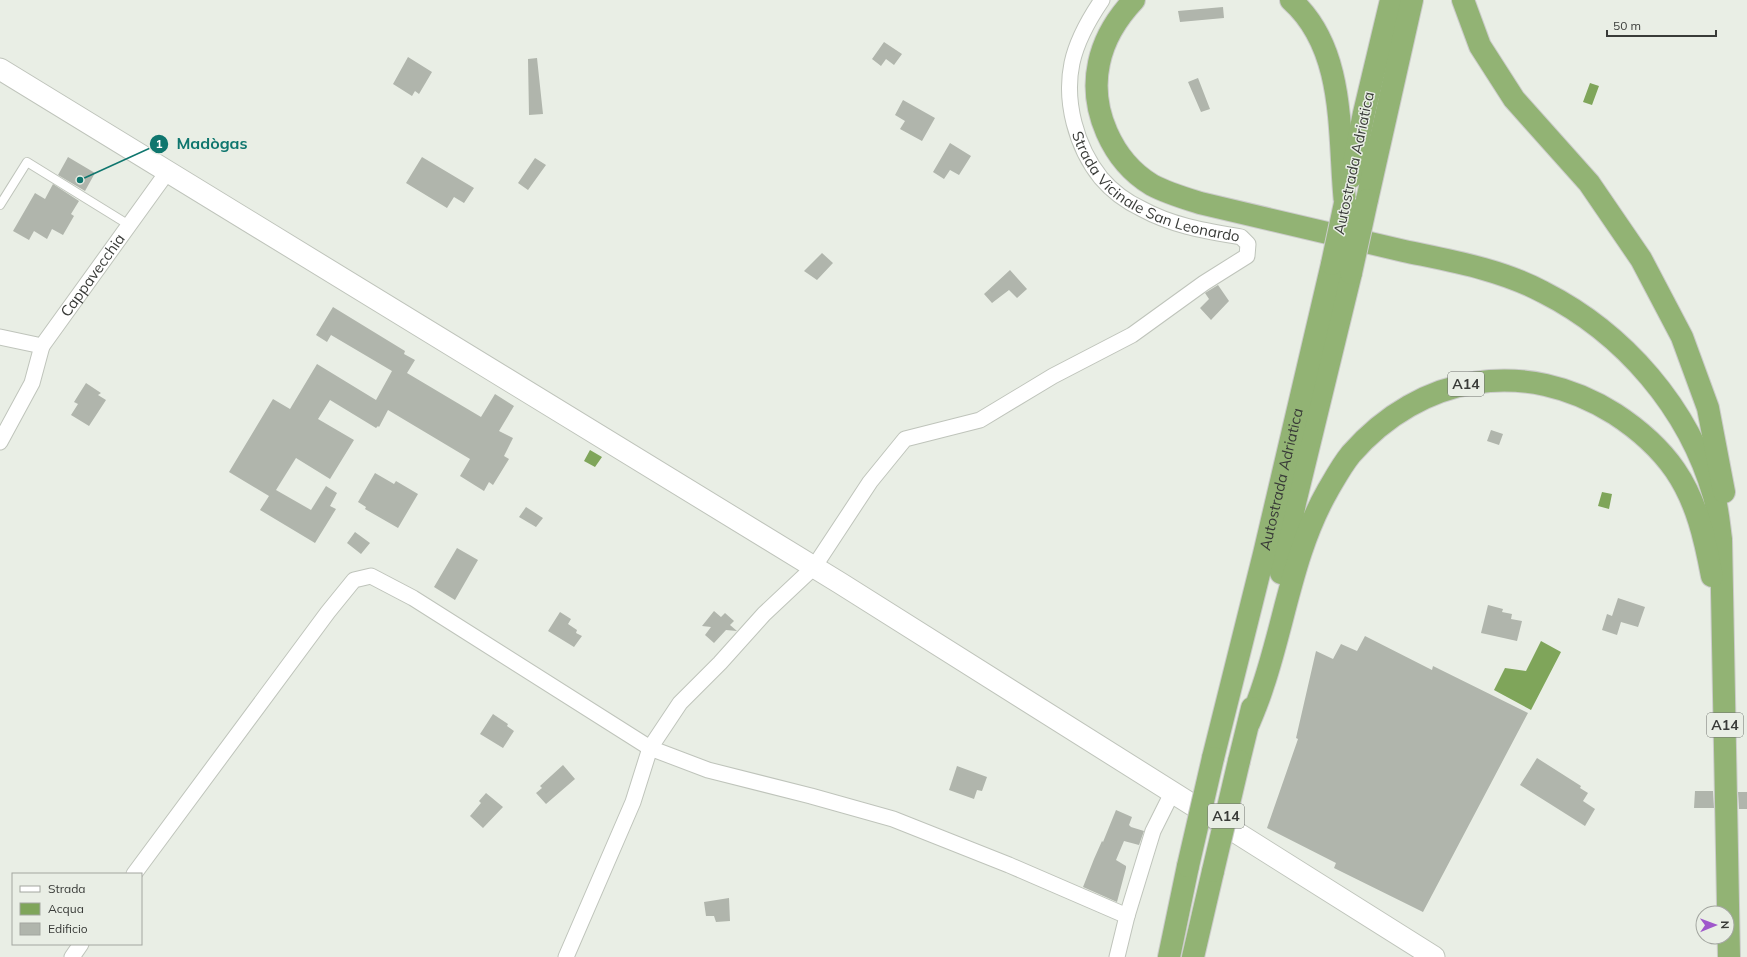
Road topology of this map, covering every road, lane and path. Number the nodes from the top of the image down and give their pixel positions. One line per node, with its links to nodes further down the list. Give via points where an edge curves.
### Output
1 (1102, 0): 16 (street, Strada Vicinale San Leonardo, via 1091,15 1080,38 1072,63 1069,90 1072,116 1083,149 1101,178 1121,196 1148,212 1182,226 1241,237 1248,244 1247,256 1204,283 1132,335 1053,376 980,420 905,439 870,482)
2 (1134, 0): 17 (highway, via 1120,16 1104,45 1096,83 1104,126 1116,150 1151,184 1176,196 1200,203 1485,269 1542,291 1570,307 1597,325 1638,362 1679,417 1700,457 1714,497 1721,546)
3 (1291, 0): 9 (highway, via 1309,19 1333,76)
4 (1391, 0): 9 (highway, Autostrada Adriatica / A14)
5 (1412, 0): 12 (highway, Autostrada Adriatica / A14, bridge, via 1366,200)
6 (1463, 0): 17 (highway, via 1480,46 1514,99 1589,183 1640,258 1682,337 1708,408 1729,528 1730,558)
7 (0, 69): 8 (main road)
8 (168, 171): 11 (street, Cappavecchia); 16 (main road)
9 (1345, 203): 12 (highway, Autostrada Adriatica / A14, bridge)
10 (0, 205): 11 (lane, via 27,162)
11 (129, 225): 14 (street, Cappavecchia)
12 (1341, 268): 18 (highway, Autostrada Adriatica / A14, via 1296,503); 28 (highway, Autostrada Adriatica / A14, bridge, via 1262,562 1213,758)
13 (0, 337): 14 (street)
14 (42, 346): 15 (street, via 32,383)
15 (0, 442)
16 (814, 567): 19 (street, via 764,614 680,704); 20 (main road)
17 (1724, 650): 18 (highway, A14, via 1707,550 1698,516 1688,492 1660,451 1625,421 1577,394 1524,380 1483,381 1444,389 1421,398 1399,411 1382,423 1351,454 1337,473 1316,511 1300,553 1263,686); 24 (highway, A14)
18 (1249, 723): 29 (highway, Autostrada Adriatica / A14, bridge)
19 (650, 748): 21 (street, via 413,598 371,576 354,580); 22 (street, via 708,770 893,819); 26 (street, via 633,802)
20 (1173, 791): 22 (street, via 1153,831); 30 (main road)
21 (135, 873)
22 (1127, 916): 27 (street)
23 (80, 945): 25 (street)
24 (1727, 952)
25 (72, 957)
26 (566, 957)
27 (1117, 957)
28 (1169, 957)
29 (1193, 957)
30 (1434, 957)

